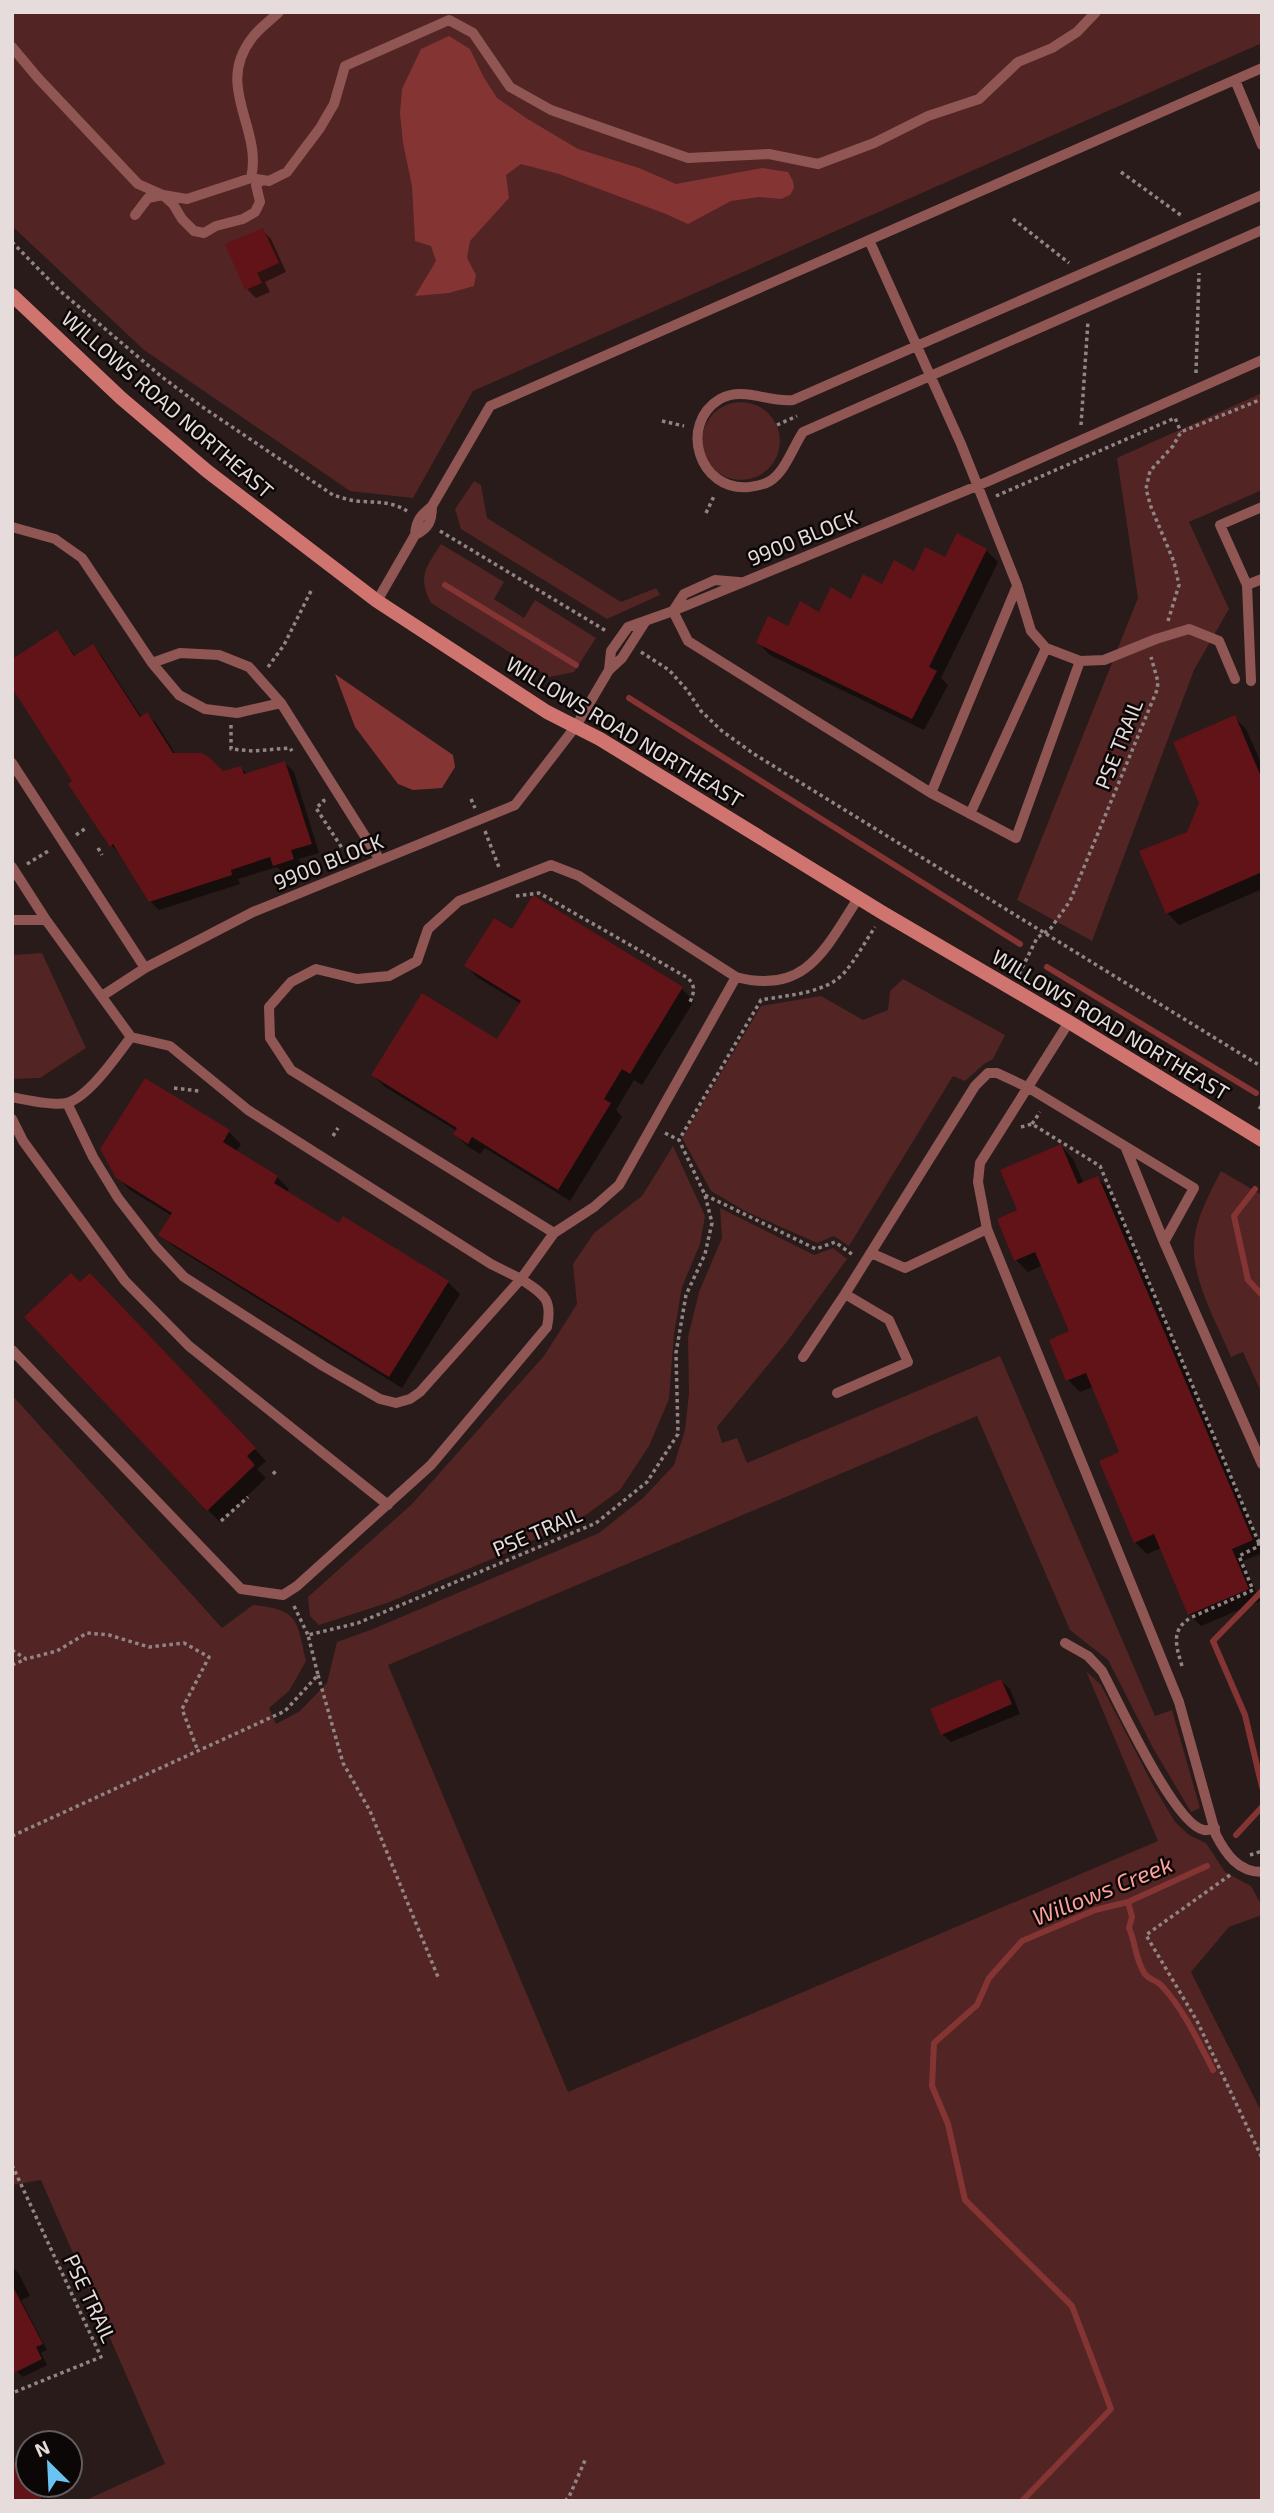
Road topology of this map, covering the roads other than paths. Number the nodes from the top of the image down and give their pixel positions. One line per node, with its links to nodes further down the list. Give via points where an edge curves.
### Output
1 (279, 12): 7 (lane, via 252,38 240,59 235,84)
2 (1096, 12): 7 (lane, via 1077,32 1018,62 979,99 818,164 769,154 688,158 551,110 510,87 473,33 449,20 345,66 334,104 287,172 269,181)
3 (12, 47): 8 (lane, via 138,184)
4 (1262, 68): 5 (lane)
5 (1235, 80): 6 (lane); 12 (lane)
6 (1262, 145)
7 (256, 179): 8 (lane, via 187,199); 8 (lane, via 260,202 255,212 204,233 194,231)
8 (163, 195): 10 (lane, via 148,198)
9 (1262, 195): 14 (lane)
10 (135, 215)
11 (1262, 230): 16 (lane)
12 (869, 240): 14 (lane); 23 (lane, via 490,405 432,506 416,523 415,535)
13 (12, 295): 23 (main road, WILLOWS ROAD NORTHEAST, via 207,471)
14 (916, 346): 16 (lane); 16 (lane, via 793,400 738,393 720,399 705,412 697,445 701,461 711,476 737,488 772,481 803,432)
15 (1262, 360): 17 (lane, 9900 BLOCK)
16 (930, 376): 17 (lane)
17 (976, 486): 21 (lane); 24 (lane, 9900 BLOCK, via 742,582 715,580 684,594)
18 (1262, 507): 22 (lane, via 1220,525)
19 (12, 527): 27 (lane, via 55,539 82,558)
20 (1262, 579): 22 (lane)
21 (1017, 585): 25 (lane, via 1031,631); 33 (lane)
22 (1247, 585): 29 (lane)
23 (377, 601): 31 (main road, WILLOWS ROAD NORTHEAST, via 547,712)
24 (673, 611): 31 (lane, 9900 BLOCK, via 628,626 611,651 609,670); 33 (lane, via 688,641)
25 (1046, 648): 26 (lane); 34 (lane)
26 (1080, 662): 28 (lane, via 1104,660 1189,629 1219,641); 34 (lane, via 1016,838)
27 (152, 663): 30 (lane, via 180,653 219,655 249,667); 30 (lane, via 179,695 205,709 237,713)
28 (1236, 679)
29 (1251, 681)
30 (281, 702): 35 (lane)
31 (576, 726): 35 (lane, 9900 BLOCK, via 515,805); 37 (main road, WILLOWS ROAD NORTHEAST)
32 (12, 763): 40 (lane)
33 (930, 793): 34 (lane)
34 (970, 814)
35 (380, 860): 40 (lane, 9900 BLOCK, via 253,912)
36 (12, 867): 39 (lane)
37 (859, 897): 41 (lane, via 815,962 794,977 753,982); 43 (main road, WILLOWS ROAD NORTHEAST)
38 (12, 920): 39 (lane)
39 (46, 920): 42 (lane)
40 (145, 968): 42 (lane, 9900 BLOCK)
41 (736, 977): 52 (lane, via 619,1185 594,1208); 52 (lane, via 579,876 551,865 458,901 428,929 417,961 389,976 357,979 316,969 291,982 269,1007 270,1038 291,1070)
42 (103, 996): 44 (lane)
43 (1069, 1022): 45 (lane); 49 (main road, WILLOWS ROAD NORTHEAST)
44 (131, 1037): 47 (lane, via 93,1085); 55 (lane, via 170,1046 248,1110)
45 (1029, 1088): 50 (lane); 51 (lane, via 979,1163); 54 (lane, via 997,1073 981,1079)
46 (12, 1097): 47 (lane)
47 (67, 1103): 55 (lane, via 118,1198 184,1277 380,1399 396,1403 420,1392)
48 (12, 1119): 61 (lane, via 23,1141 125,1281 189,1346)
49 (1262, 1140)
50 (1125, 1146): 53 (lane); 53 (lane, via 1194,1188)
51 (987, 1229): 54 (lane, via 905,1268); 63 (lane, via 1180,1702)
52 (554, 1233): 55 (lane)
53 (1164, 1242): 60 (lane)
54 (871, 1253): 56 (lane)
55 (520, 1279): 61 (lane, via 544,1294 551,1311 547,1327 431,1465)
56 (845, 1294): 58 (lane); 59 (lane, via 889,1320 908,1362)
57 (12, 1350): 61 (lane, via 241,1588 283,1595)
58 (803, 1357)
59 (837, 1393)
60 (1262, 1464)
61 (388, 1505)
62 (1065, 1643): 63 (lane, via 1088,1656 1102,1671 1173,1802 1196,1826)
63 (1215, 1829): 64 (lane, via 1225,1853 1240,1867)
64 (1262, 1872)

